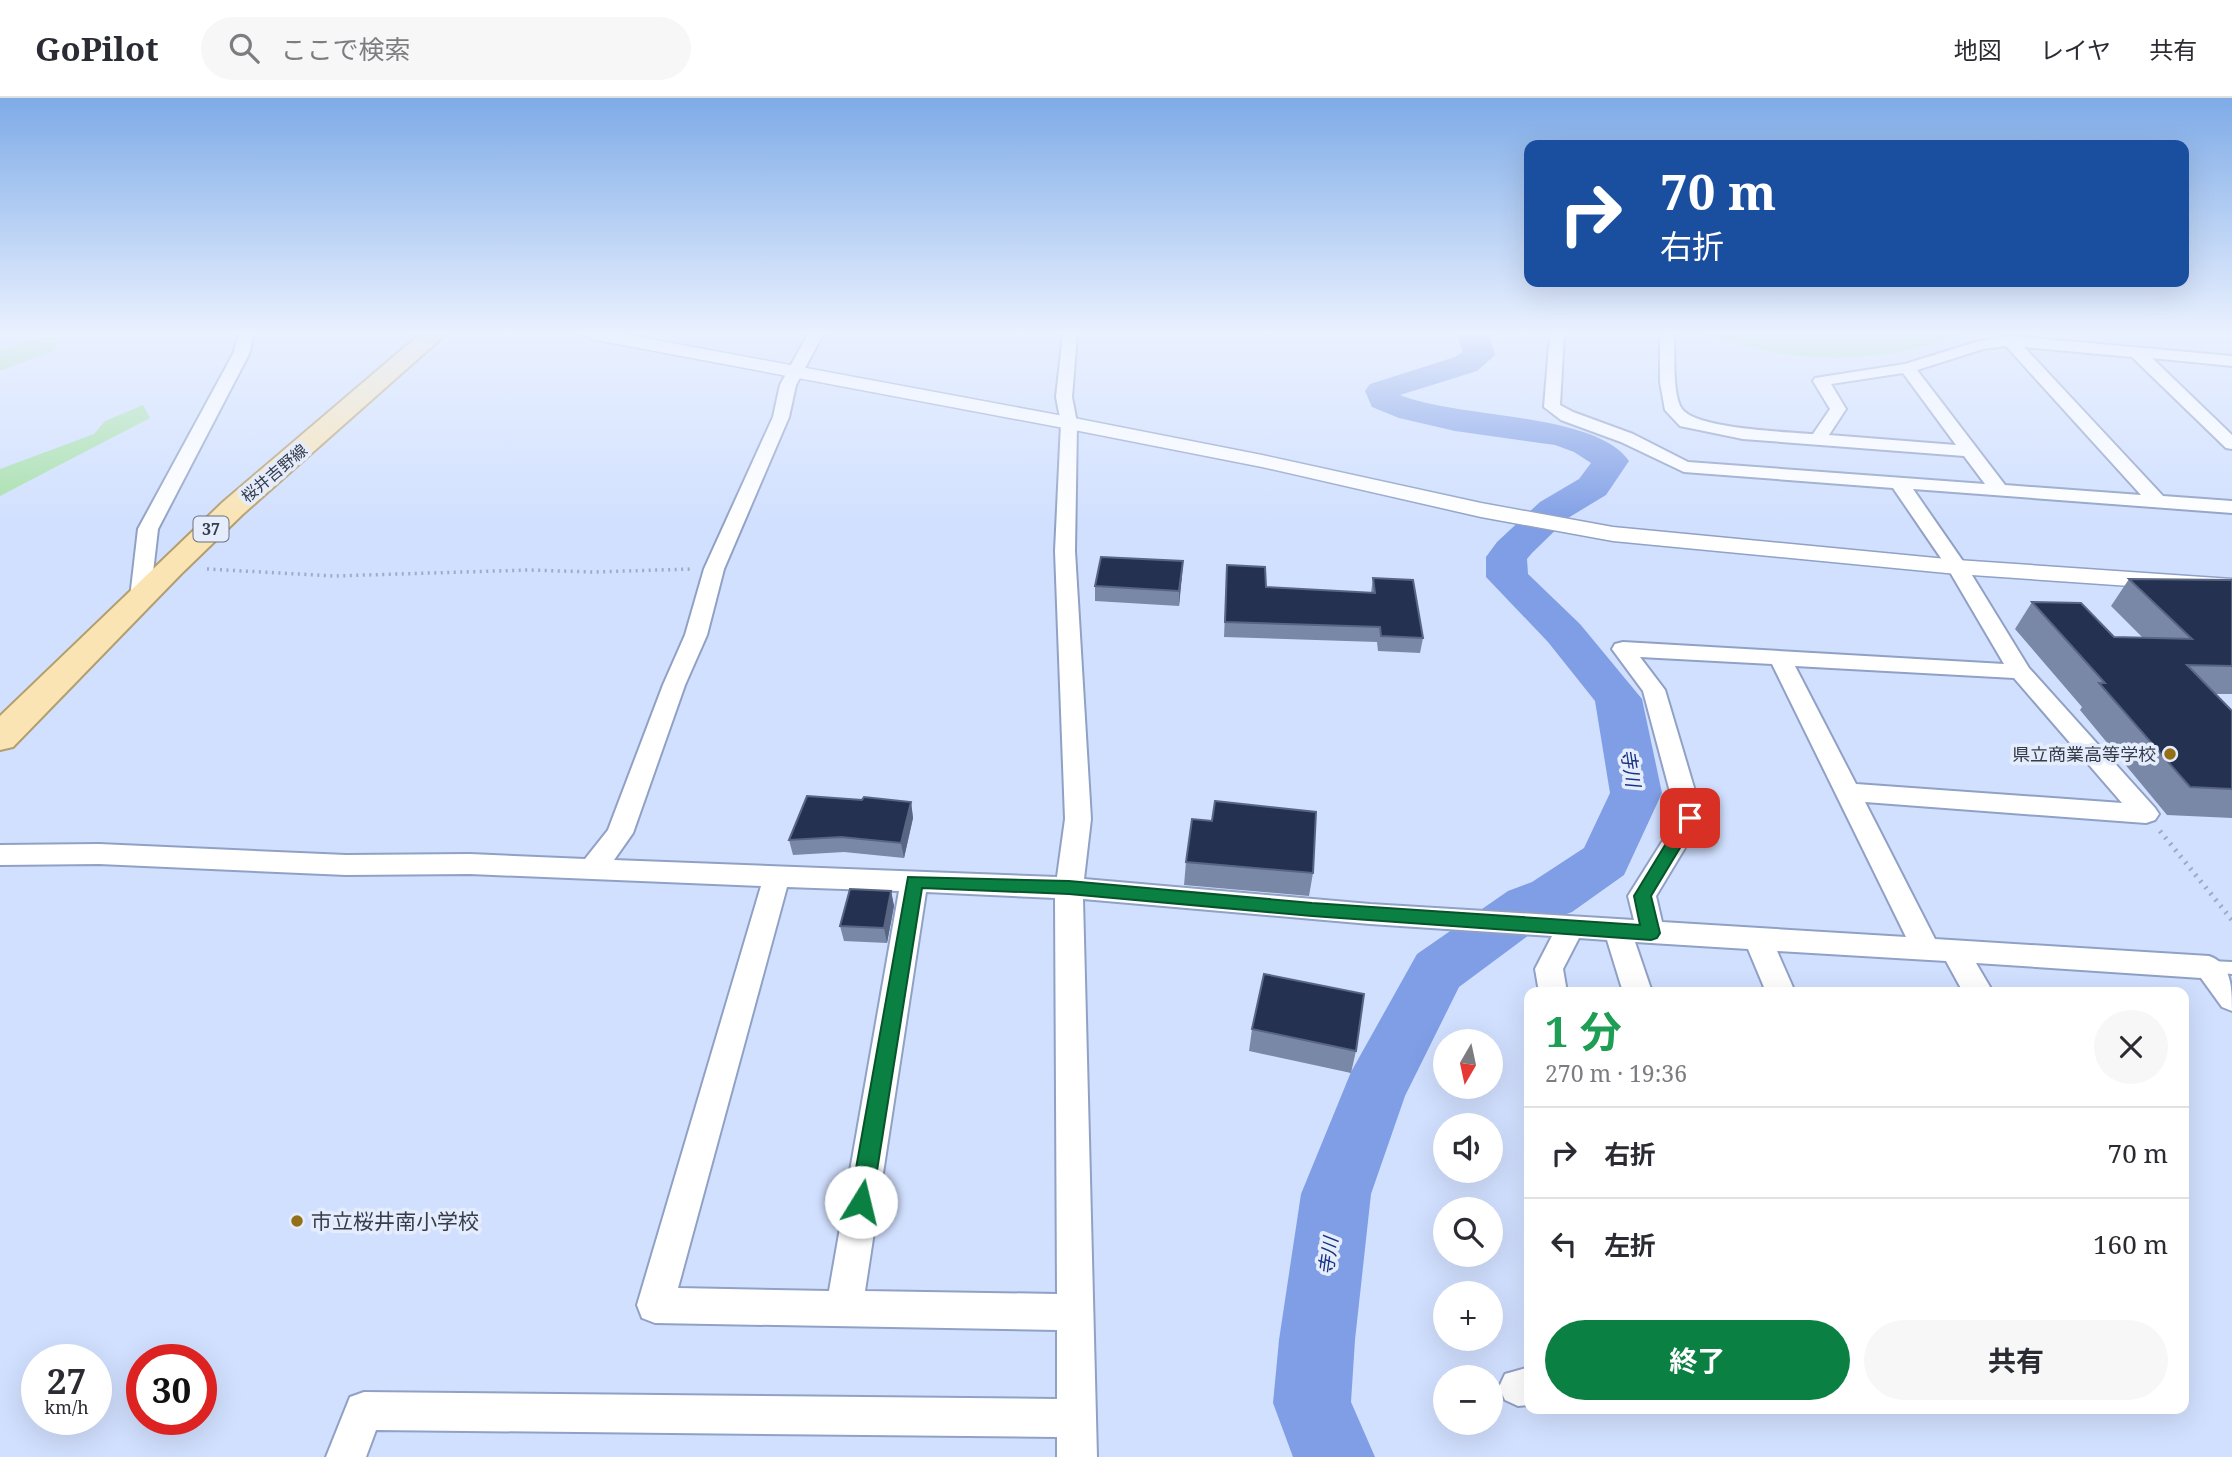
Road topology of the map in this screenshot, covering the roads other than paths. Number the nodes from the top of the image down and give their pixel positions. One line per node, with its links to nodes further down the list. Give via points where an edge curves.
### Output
1 (218, 397): 22 (street, via 148,529)
2 (361, 397): 22 (main road, 桜井吉野線 / 37, via 233,508)
3 (785, 397): 28 (street, via 768,449 713,569 696,635 632,805 620,833)
4 (931, 397): 12 (street)
5 (1064, 397): 12 (street)
6 (1553, 397): 16 (street, via 1552,407 1567,416 1627,438 1684,467)
7 (1671, 397): 13 (street, via 1673,410 1686,422 1743,434)
8 (1831, 397): 13 (street, via 1838,409)
9 (1930, 397): 15 (street)
10 (2062, 397): 18 (street)
11 (2183, 397): 14 (street)
12 (1069, 423): 20 (street, via 1613,534); 31 (street, via 1065,551 1078,819)
13 (1816, 441): 15 (street)
14 (2232, 444)
15 (1970, 451): 17 (street)
16 (1900, 484): 17 (street); 20 (street)
17 (2000, 491): 18 (street)
18 (2158, 502): 19 (street)
19 (2232, 507)
20 (1957, 567): 21 (street); 24 (street)
21 (2232, 586)
22 (140, 598): 25 (main road, 桜井吉野線 / 37)
23 (1780, 658): 24 (street); 26 (street); 34 (street, via 1623,649 1654,690 1690,818 1642,896)
24 (2020, 672): 26 (street, via 2146,814)
25 (0, 738)
26 (1847, 792): 36 (street)
27 (0, 855): 28 (street)
28 (593, 868): 29 (street)
29 (777, 876): 30 (street); 43 (street, via 655,1305)
30 (914, 881): 31 (street); 43 (street)
31 (1069, 887): 32 (street); 44 (street)
32 (1570, 928): 33 (street); 38 (street, via 1549,968)
33 (1618, 931): 34 (street); 39 (street)
34 (1651, 933): 35 (street)
35 (1758, 940): 36 (street); 40 (street)
36 (1941, 951): 37 (street); 41 (street)
37 (2221, 967): 42 (street)
38 (1552, 987)
39 (1635, 987)
40 (1778, 987)
41 (1973, 987)
42 (2232, 999)
43 (844, 1309): 44 (street)
44 (1076, 1312): 45 (street)
45 (1078, 1418): 46 (street, via 364,1411); 47 (street)
46 (346, 1457)
47 (1077, 1457)

